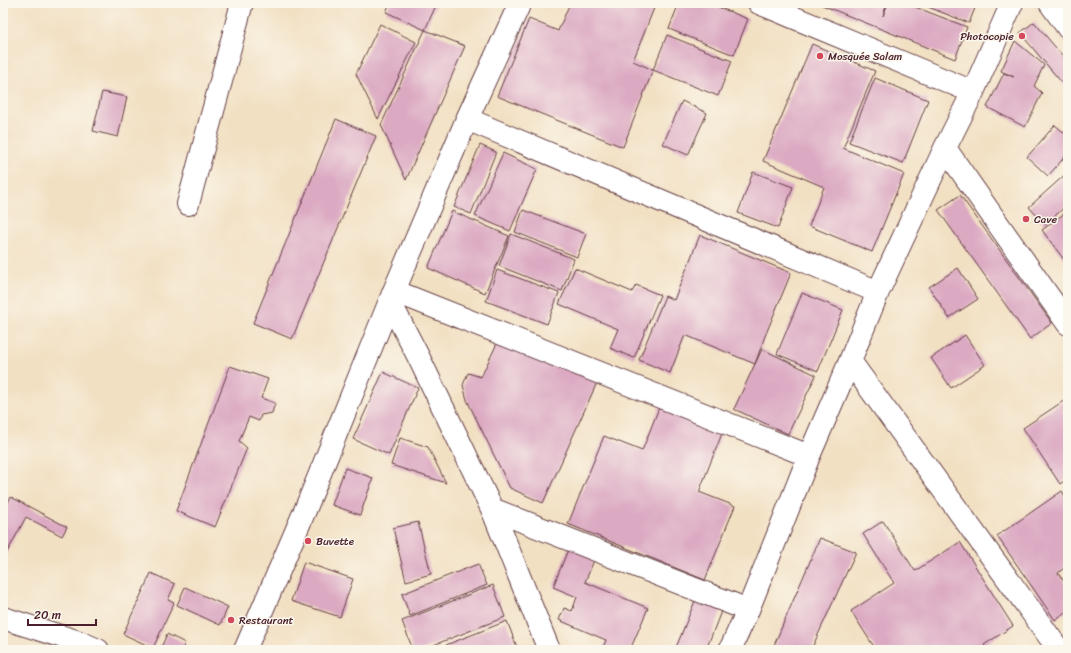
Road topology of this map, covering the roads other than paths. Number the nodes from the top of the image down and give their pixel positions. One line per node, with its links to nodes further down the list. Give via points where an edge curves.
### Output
1 (242, 3): 10 (street)
2 (520, 3): 8 (street)
3 (759, 3): 7 (street)
4 (1012, 3): 7 (street)
5 (1050, 3): 6 (street)
6 (1068, 28)
7 (973, 92): 9 (street)
8 (467, 119): 11 (street); 12 (street)
9 (945, 148): 11 (street); 13 (street)
10 (188, 204)
11 (878, 292): 14 (street)
12 (392, 296): 15 (street); 16 (street); 20 (street)
13 (1068, 324)
14 (850, 361): 15 (street); 23 (street)
15 (809, 456): 17 (street)
16 (492, 509): 17 (street); 21 (street)
17 (748, 610): 22 (street)
18 (3, 618): 19 (street)
19 (98, 650)
20 (245, 650)
21 (549, 650)
22 (730, 650)
23 (1059, 650)

